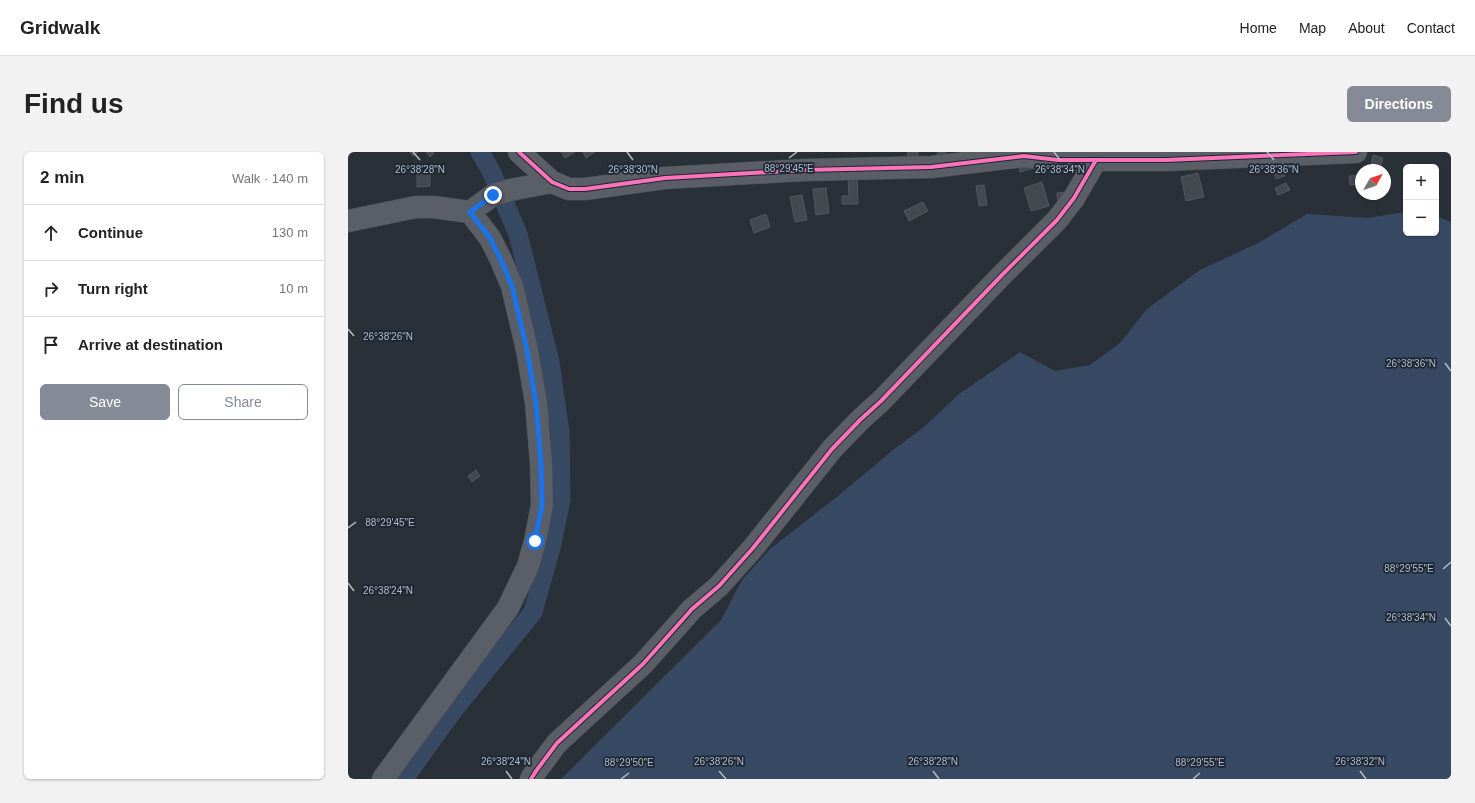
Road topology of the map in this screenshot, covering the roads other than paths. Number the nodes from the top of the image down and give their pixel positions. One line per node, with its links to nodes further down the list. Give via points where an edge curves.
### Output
1 (520, 152): 5 (street)
2 (1356, 152): 3 (street)
3 (1320, 153): 4 (street, via 1166,160)
4 (1096, 160): 5 (street, via 1058,160 1024,156 931,167 805,170 665,178 585,189 569,189); 9 (street, via 1074,198 1057,220 841,439 719,586 692,610 643,664 557,743)
5 (552, 182): 6 (street, via 501,192)
6 (470, 212): 7 (street, via 416,207); 8 (street, via 490,238 512,286 527,350 537,418 542,505 528,566 508,608)
7 (348, 221)
8 (383, 779)
9 (531, 779)

